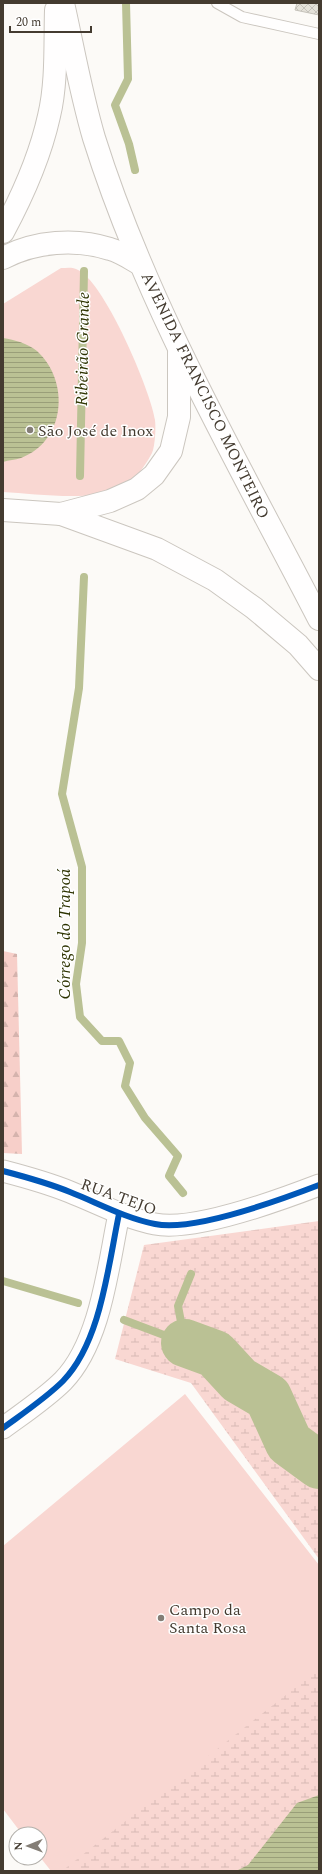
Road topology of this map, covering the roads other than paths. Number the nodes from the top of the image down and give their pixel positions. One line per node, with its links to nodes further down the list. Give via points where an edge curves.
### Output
1 (57, 3): 5 (main road, via 50,115 38,157)
2 (63, 3): 7 (main road, AVENIDA FRANCISCO MONTEIRO, via 94,138)
3 (217, 3): 4 (lane, via 242,17)
4 (319, 34)
5 (3, 232)
6 (3, 258): 7 (main road, via 17,251 47,244 80,243 111,249)
7 (140, 264): 8 (main road, AVENIDA FRANCISCO MONTEIRO)
8 (179, 349): 10 (main road, via 179,417 170,451 158,469 137,489 110,501); 11 (main road, AVENIDA FRANCISCO MONTEIRO)
9 (3, 510): 10 (main road)
10 (62, 514): 12 (main road, via 158,549 215,580 254,608 298,645)
11 (319, 620)
12 (319, 669)
13 (3, 1171): 15 (street, RUA TEJO, via 69,1192)
14 (319, 1185): 15 (street, RUA TEJO, via 227,1215 175,1226 156,1224)
15 (119, 1214): 16 (street, via 95,1321 75,1366 62,1382)
16 (3, 1428)

